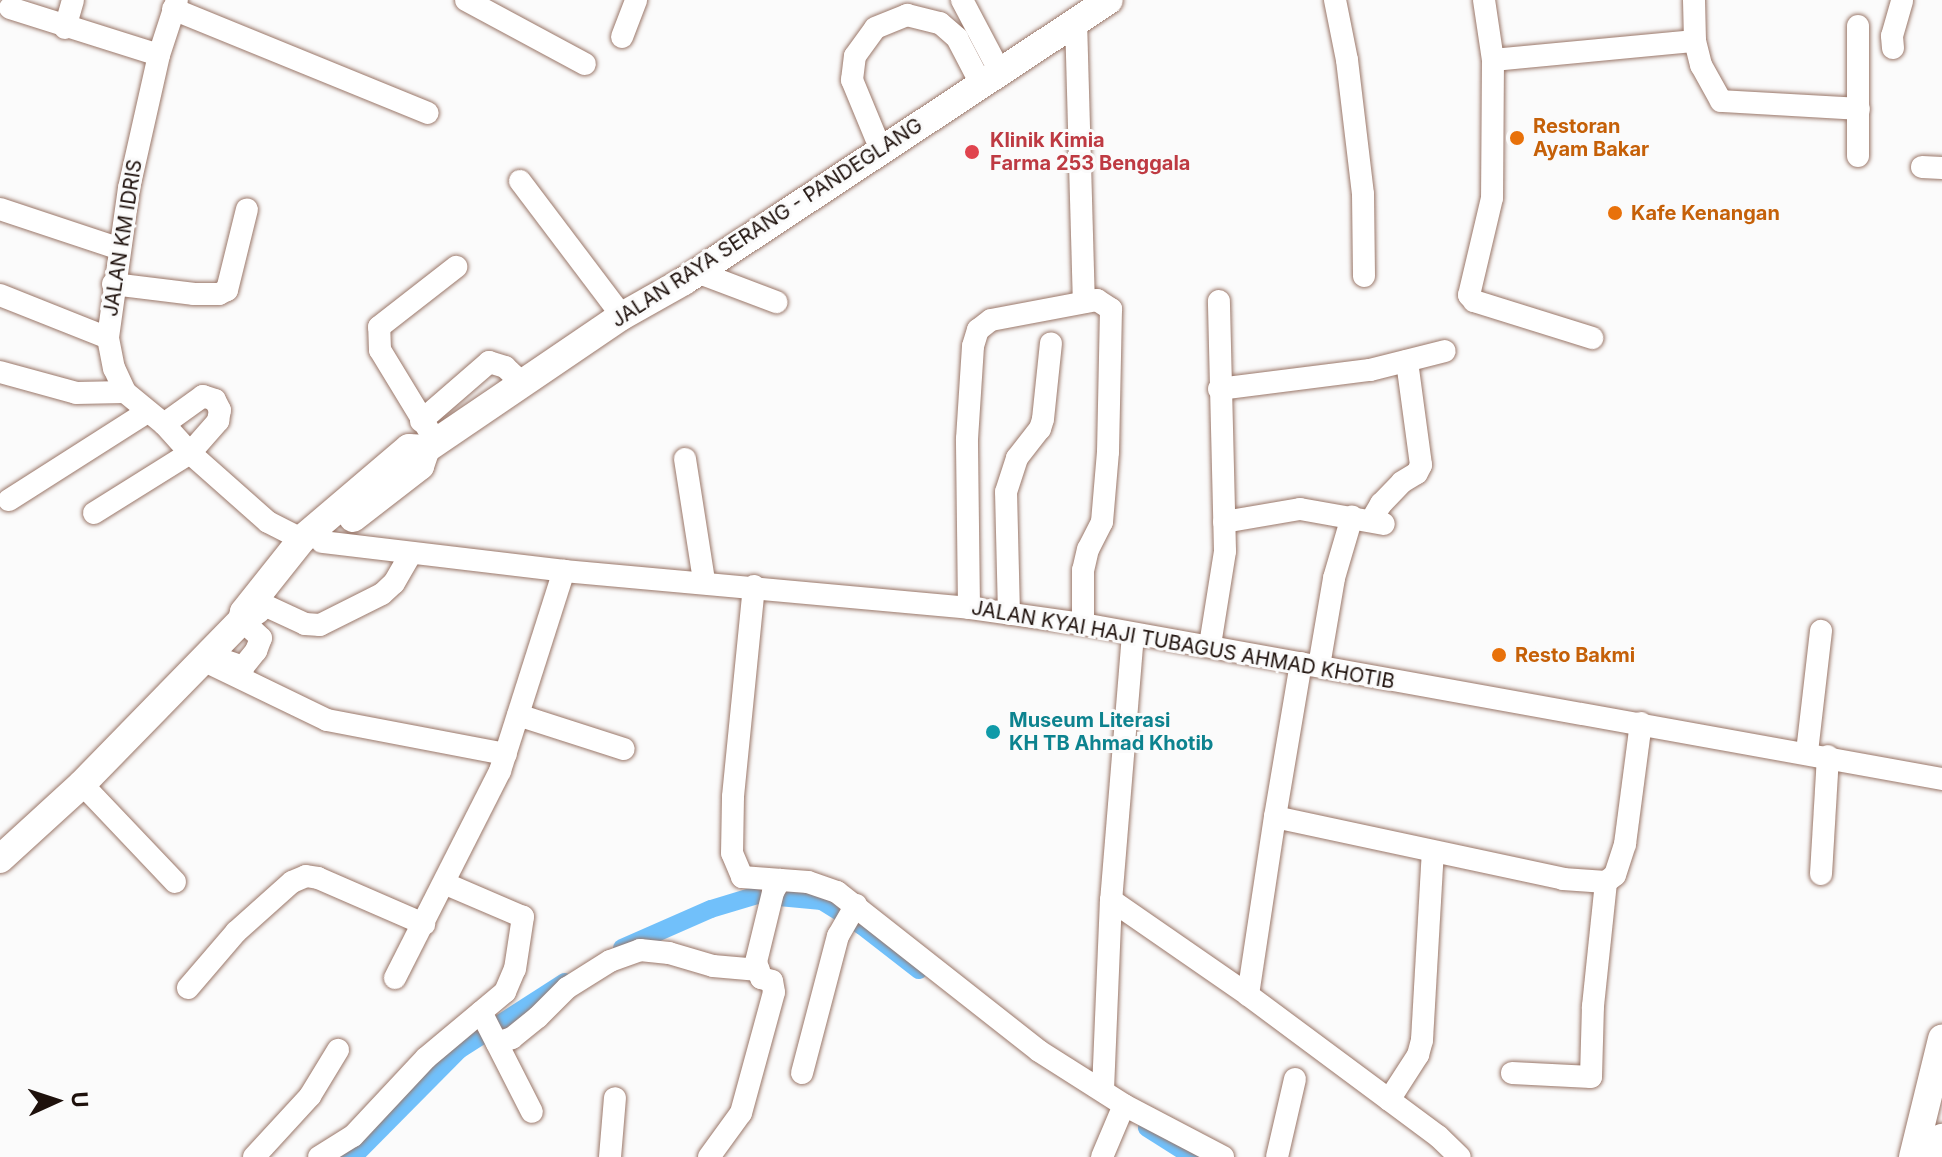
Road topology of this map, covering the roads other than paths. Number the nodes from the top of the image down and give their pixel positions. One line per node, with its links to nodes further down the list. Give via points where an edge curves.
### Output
1 (73, 0): 14 (street)
2 (466, 0): 20 (street)
3 (636, 0): 15 (street)
4 (962, 0): 21 (street)
5 (1109, 0): 12 (main road, JALAN RAYA SERANG - PANDEGLANG)
6 (1335, 0): 32 (street, via 1363,194)
7 (1484, 0): 19 (street)
8 (1694, 0): 16 (street)
9 (1902, 0): 17 (street)
10 (175, 4): 18 (street, JALAN KM IDRIS); 23 (street)
11 (10, 8): 14 (street)
12 (1076, 20): 21 (main road, JALAN RAYA SERANG - PANDEGLANG); 37 (street)
13 (1858, 26): 22 (street)
14 (65, 28): 18 (street)
15 (622, 37)
16 (1695, 41): 19 (street); 22 (street, via 1701,65 1721,101)
17 (1893, 48)
18 (159, 55): 29 (street, JALAN KM IDRIS)
19 (1493, 60): 40 (street, via 1492,198 1469,295 1474,301)
20 (585, 64)
21 (990, 78): 24 (main road, JALAN RAYA SERANG - PANDEGLANG); 24 (street, via 940,23 907,15 875,28 860,46 852,80)
22 (1859, 109): 25 (street)
23 (428, 113)
24 (881, 150): 31 (main road, JALAN RAYA SERANG - PANDEGLANG)
25 (1858, 156)
26 (520, 181): 38 (street)
27 (0, 209): 29 (street)
28 (247, 209): 33 (street, via 227,290 194,294)
29 (120, 249): 33 (street, JALAN KM IDRIS)
30 (456, 267): 48 (street, via 379,327 380,350)
31 (697, 272): 36 (street); 38 (main road, JALAN RAYA SERANG - PANDEGLANG)
32 (1364, 276)
33 (113, 284): 39 (street, JALAN KM IDRIS)
34 (0, 295): 39 (street)
35 (1219, 301): 45 (street)
36 (776, 302)
37 (1084, 302): 60 (street, via 991,320 978,330 967,439); 63 (street, via 1097,300 1111,309 1104,514 1085,562)
38 (622, 316): 48 (main road, JALAN RAYA SERANG - PANDEGLANG)
39 (108, 338): 46 (street, JALAN KM IDRIS)
40 (1592, 338)
41 (1051, 343): 62 (street, via 1040,429 1017,458 1006,492)
42 (1445, 351): 43 (street)
43 (1407, 361): 45 (street); 53 (street, via 1421,465)
44 (0, 372): 46 (street, via 76,393)
45 (1219, 389): 54 (street)
46 (125, 392): 47 (street, JALAN KM IDRIS)
47 (155, 418): 49 (street, JALAN KM IDRIS); 49 (street, via 197,398 215,400 218,421); 51 (street)
48 (428, 437): 55 (main road, JALAN RAYA SERANG - PANDEGLANG, via 420,466)
49 (190, 453): 52 (street); 55 (street, JALAN KM IDRIS, via 268,522)
50 (685, 459): 58 (street)
51 (9, 500)
52 (94, 513)
53 (1370, 521): 54 (street, via 1300,509); 68 (street, via 1334,578)
54 (1224, 522): 66 (street, via 1225,551)
55 (312, 540): 56 (street, JALAN KYAI HAJI TUBAGUS AHMAD KHOTIB); 61 (main road, JALAN RAYA SERANG - PANDEGLANG, via 244,612)
56 (411, 553): 57 (street, JALAN KYAI HAJI TUBAGUS AHMAD KHOTIB); 61 (street, via 382,594 320,625)
57 (564, 571): 58 (street, JALAN KYAI HAJI TUBAGUS AHMAD KHOTIB); 69 (street)
58 (704, 581): 59 (street, JALAN KYAI HAJI TUBAGUS AHMAD KHOTIB)
59 (754, 586): 60 (street, JALAN KYAI HAJI TUBAGUS AHMAD KHOTIB); 83 (street, via 732,853 742,877)
60 (969, 608): 62 (street, JALAN KYAI HAJI TUBAGUS AHMAD KHOTIB)
61 (252, 612): 67 (main road, JALAN RAYA SERANG - PANDEGLANG)
62 (1009, 614): 63 (street, JALAN KYAI HAJI TUBAGUS AHMAD KHOTIB)
63 (1083, 624): 65 (street, JALAN KYAI HAJI TUBAGUS AHMAD KHOTIB)
64 (1821, 631): 73 (street)
65 (1133, 634): 66 (street, JALAN KYAI HAJI TUBAGUS AHMAD KHOTIB); 84 (street)
66 (1210, 645): 68 (street, JALAN KYAI HAJI TUBAGUS AHMAD KHOTIB)
67 (206, 657): 72 (street, via 327,720); 75 (main road, JALAN RAYA SERANG - PANDEGLANG)
68 (1310, 664): 70 (street, JALAN KYAI HAJI TUBAGUS AHMAD KHOTIB); 76 (street)
69 (518, 715): 71 (street); 72 (street)
70 (1641, 723): 73 (street, JALAN KYAI HAJI TUBAGUS AHMAD KHOTIB); 81 (street, via 1625,844 1615,875)
71 (624, 749)
72 (506, 754): 82 (street)
73 (1818, 754): 74 (street, JALAN KYAI HAJI TUBAGUS AHMAD KHOTIB); 79 (street)
74 (1942, 779)
75 (82, 784): 78 (main road, JALAN RAYA SERANG - PANDEGLANG); 80 (street)
76 (1275, 817): 77 (street); 90 (street)
77 (1433, 852): 81 (street, via 1563,879); 100 (street, via 1422,1040)
78 (0, 859)
79 (1821, 874)
80 (175, 882)
81 (1606, 882): 96 (street, via 1591,1077)
82 (446, 884): 86 (street); 91 (street, via 523,917 515,969 505,992)
83 (774, 895): 85 (street, via 808,882 837,892); 87 (street, via 756,962)
84 (1111, 900): 90 (street); 98 (street)
85 (847, 919): 95 (street); 98 (street)
86 (424, 924): 88 (street); 89 (street, via 306,876 292,882 236,932)
87 (759, 970): 93 (street, via 640,950 610,961 567,988 512,1038); 107 (street, via 761,978 772,981 774,992 741,1113)
88 (395, 978)
89 (188, 988)
90 (1248, 995): 100 (street)
91 (482, 1013): 93 (street); 105 (street, via 426,1058 353,1136)
92 (1942, 1039): 112 (main road)
93 (495, 1040): 102 (street)
94 (338, 1050): 104 (street, via 310,1096)
95 (802, 1073)
96 (1512, 1073)
97 (1295, 1079): 110 (street)
98 (1103, 1090): 101 (street)
99 (615, 1098): 106 (street)
100 (1389, 1100): 111 (street)
101 (1123, 1107): 108 (street); 109 (street)
102 (532, 1112)
103 (1942, 1138): 113 (main road)
104 (254, 1157)
105 (319, 1157)
106 (610, 1157)
107 (709, 1157)
108 (1102, 1157)
109 (1223, 1157)
110 (1277, 1157)
111 (1460, 1157)
112 (1913, 1157)
113 (1937, 1157)

